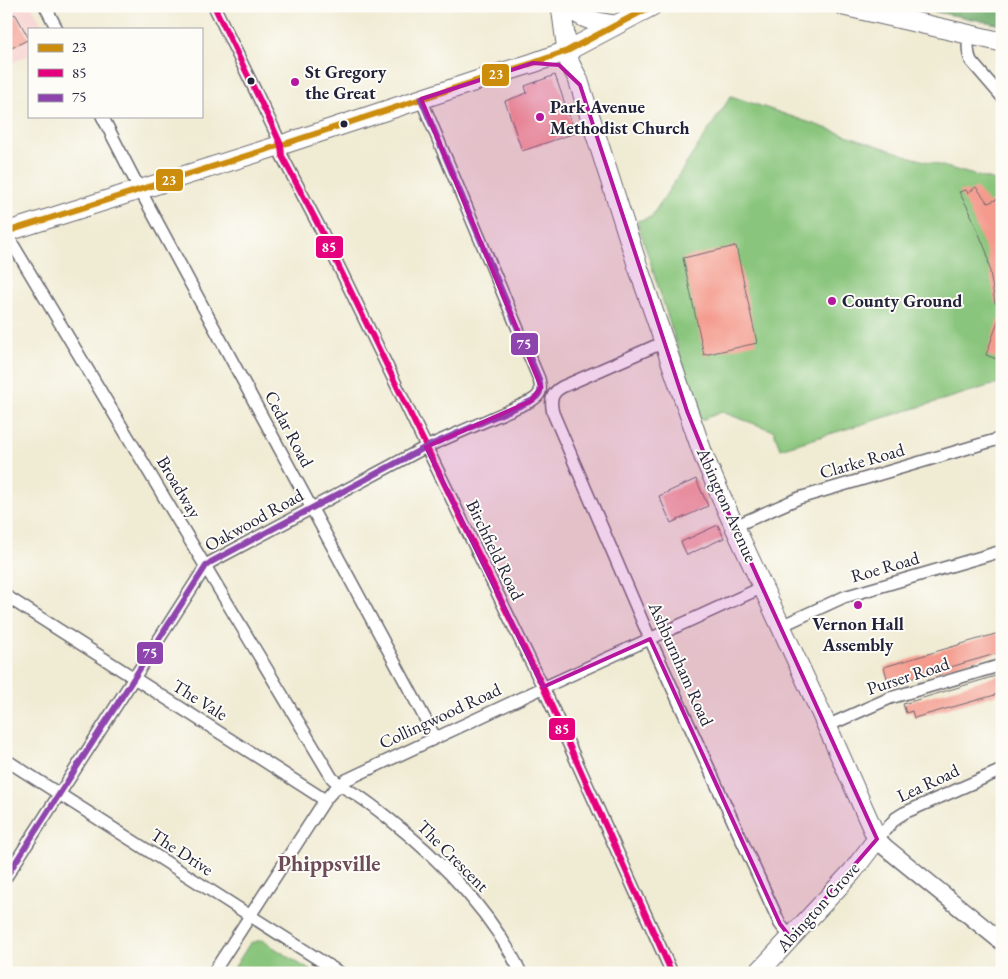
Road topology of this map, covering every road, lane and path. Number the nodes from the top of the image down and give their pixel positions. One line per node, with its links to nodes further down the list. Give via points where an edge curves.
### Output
1 (45, 6): 7 (street)
2 (214, 6): 17 (street, Birchfield Road)
3 (844, 6): 8 (main road)
4 (648, 8): 6 (main road)
5 (563, 11): 6 (main road, via 602,24); 11 (main road, Abington Avenue); 12 (main road, via 560,36)
6 (616, 25): 9 (main road)
7 (56, 28)
8 (970, 35): 10 (main road); 14 (street, via 971,61)
9 (589, 39): 11 (main road); 13 (main road, via 578,64)
10 (1002, 42)
11 (567, 51): 12 (main road); 13 (main road, Abington Avenue)
12 (533, 63): 13 (main road, via 559,65); 15 (main road)
13 (579, 82): 20 (main road, Abington Avenue)
14 (1002, 97)
15 (421, 99): 17 (main road); 22 (street, Oakwood Road, via 541,387 541,392 531,401)
16 (103, 118): 18 (street, Cedar Road)
17 (280, 146): 18 (main road); 22 (street, Birchfield Road, via 282,156)
18 (140, 190): 19 (main road); 23 (street, Cedar Road)
19 (6, 233): 26 (street, Broadway)
20 (664, 342): 24 (main road, Abington Avenue, via 704,457); 30 (street, Ashburnham Road, via 562,387 551,400 553,413)
21 (1002, 438): 24 (street, Clarke Road, via 798,498)
22 (426, 446): 23 (street, Oakwood Road); 33 (street, Birchfield Road)
23 (311, 508): 26 (street, Oakwood Road); 35 (street, Cedar Road)
24 (734, 526): 27 (main road, Abington Avenue)
25 (1002, 551): 29 (street, Roe Road, via 844,597)
26 (206, 566): 32 (street, Oakwood Road); 38 (street, Broadway)
27 (763, 587): 29 (main road, Abington Avenue); 30 (street, Collingwood Road)
28 (6, 596): 32 (street, The Vale)
29 (781, 626): 34 (main road, Abington Avenue)
30 (650, 639): 33 (street, Collingwood Road); 44 (street, Ashburnham Road, via 780,924)
31 (1002, 665): 34 (street, Purser Road, via 890,698)
32 (134, 679): 39 (street, Oakwood Road); 40 (street, The Vale)
33 (542, 687): 35 (street, Collingwood Road); 49 (street, Birchfield Road)
34 (827, 726): 41 (main road, Abington Avenue)
35 (435, 737): 38 (street, Collingwood Road, via 352,775)
36 (6, 760): 39 (street, The Drive)
37 (1002, 770): 41 (street, Lea Road, via 904,813)
38 (339, 785): 40 (street, Collingwood Road); 48 (street, The Crescent, via 376,808 438,861 481,909)
39 (60, 794): 42 (street, Oakwood Road); 43 (street, The Drive)
40 (325, 800): 43 (street, Collingwood Road)
41 (877, 839): 44 (main road, Abington Grove, via 852,872); 45 (main road, Abington Avenue)
42 (6, 876)
43 (250, 916): 46 (street, Collingwood Road); 47 (street, The Drive)
44 (791, 938): 50 (main road, Abington Grove)
45 (1002, 942)
46 (213, 973)
47 (340, 973)
48 (522, 973)
49 (672, 973)
50 (758, 973)

